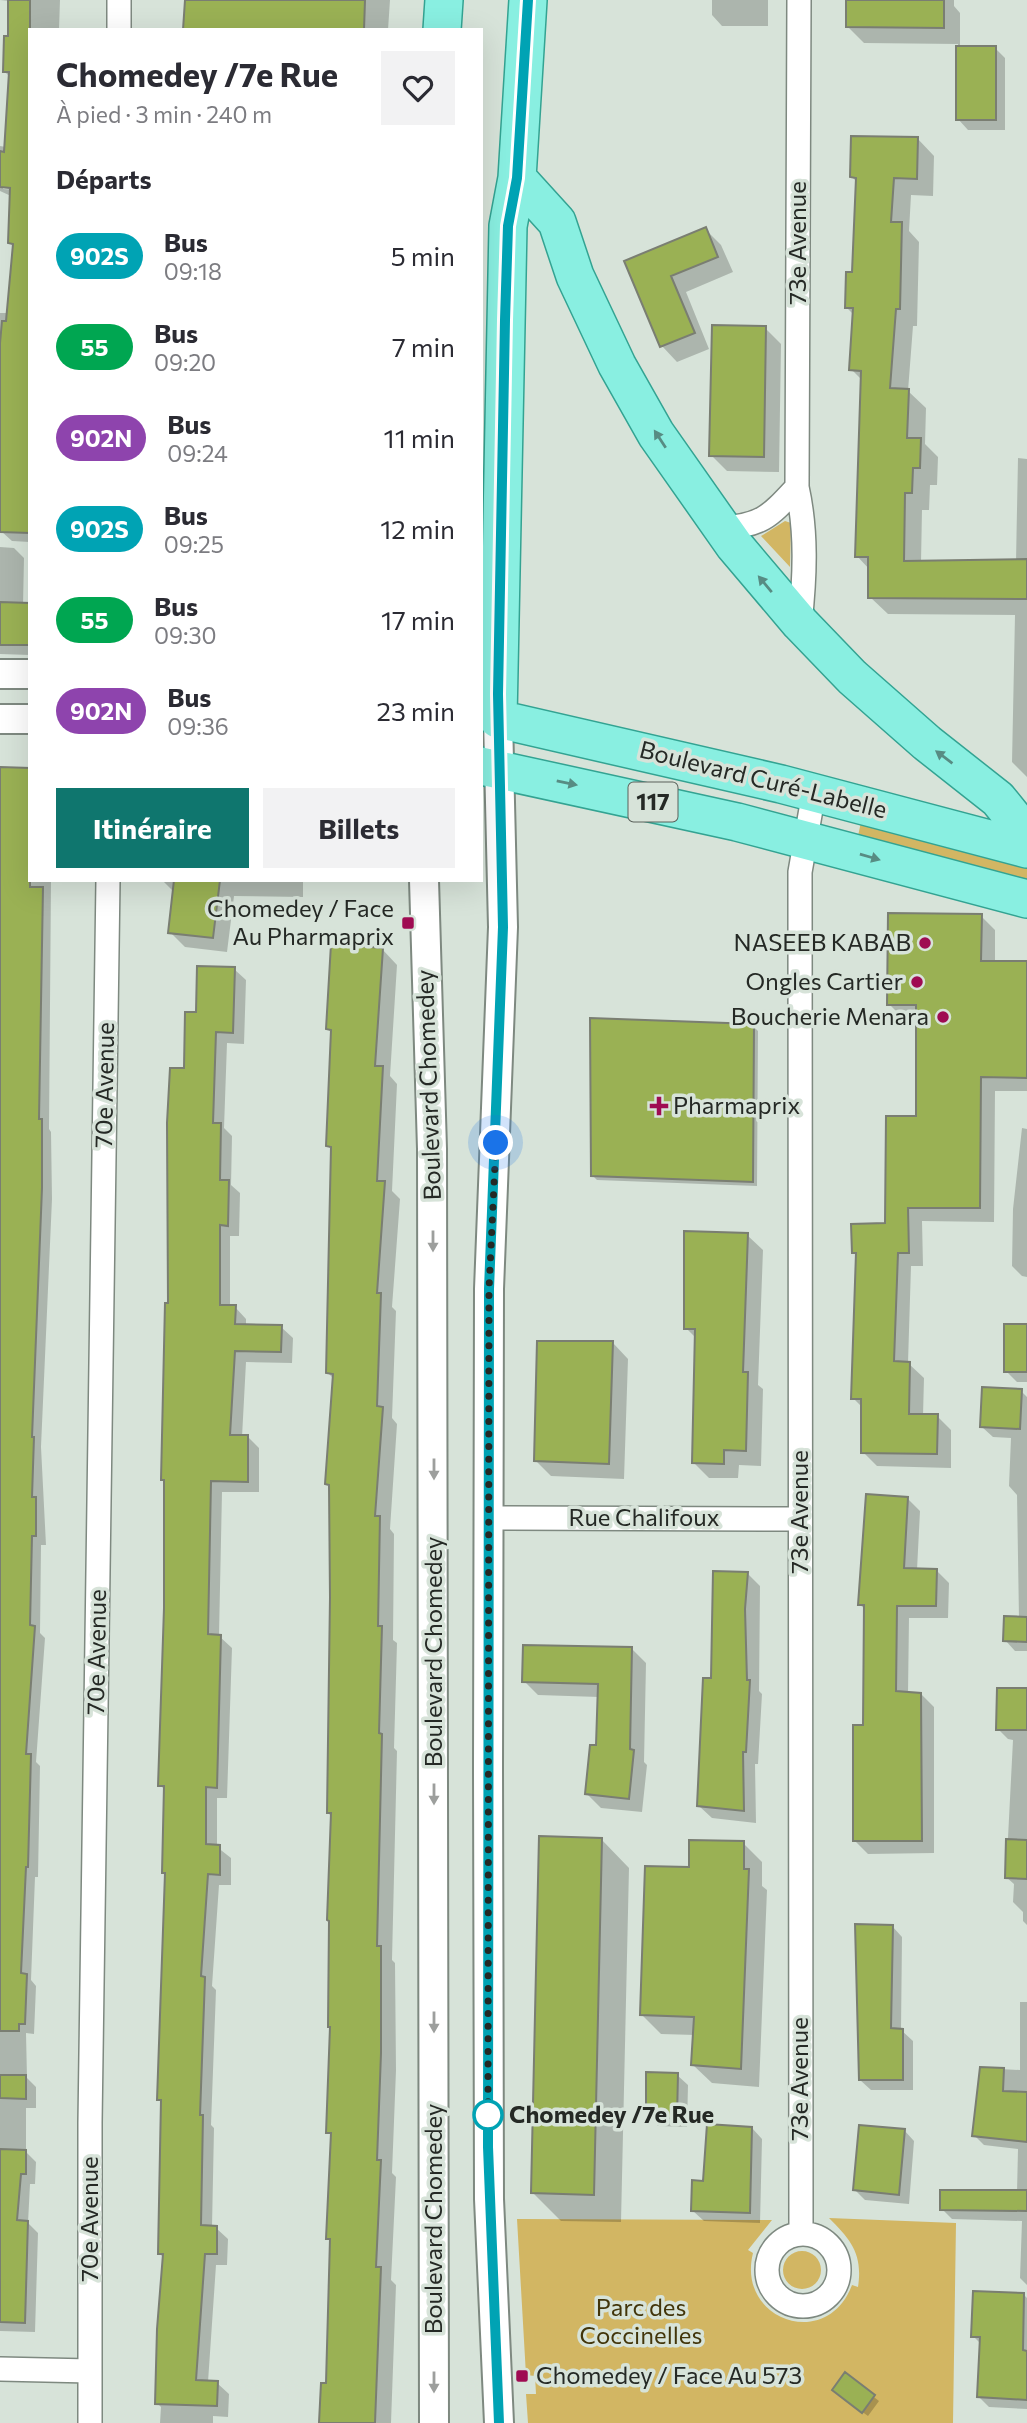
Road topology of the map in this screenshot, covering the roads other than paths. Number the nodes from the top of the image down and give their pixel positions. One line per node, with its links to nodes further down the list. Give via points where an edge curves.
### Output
1 (119, 0): 5 (street)
2 (444, 0): 6 (main road)
3 (528, 0): 7 (main road)
4 (799, 0): 8 (street, 73e Avenue)
5 (119, 28)
6 (442, 28)
7 (517, 178): 9 (main road, one-way to 7, via 656,435 617,365 575,276 556,222); 13 (main road, via 508,240)
8 (797, 487): 9 (street, via 761,522); 10 (street, 73e Avenue, via 804,518)
9 (721, 528): 10 (main road, one-way to 9)
10 (800, 623): 18 (main road, one-way to 10, via 998,799 901,721)
11 (0, 674): 12 (street)
12 (28, 674)
13 (490, 717): 16 (street); 17 (main road, Boulevard Curé-Labelle)
14 (0, 719): 15 (street)
15 (28, 719)
16 (491, 768): 19 (main road, Boulevard Curé-Labelle / 117, one-way to 19); 24 (street, via 503,927 489,1289)
17 (814, 792): 19 (street, 73e Avenue); 20 (main road, Boulevard Curé-Labelle)
18 (1027, 835)
19 (804, 839): 23 (main road, Boulevard Curé-Labelle / 117, one-way to 23); 25 (street, 73e Avenue, via 800,872)
20 (1027, 849)
21 (108, 882): 28 (street, 70e Avenue)
22 (424, 882): 30 (street, Boulevard Chomedey, one-way to 30, via 433,1175)
23 (1027, 899)
24 (488, 1518): 25 (street, Rue Chalifoux); 31 (street, via 489,2186)
25 (800, 1519): 26 (street, 73e Avenue)
26 (801, 2234)
27 (0, 2369): 28 (street)
28 (90, 2371): 29 (street, 70e Avenue)
29 (90, 2423)
30 (434, 2423)
31 (499, 2423)

